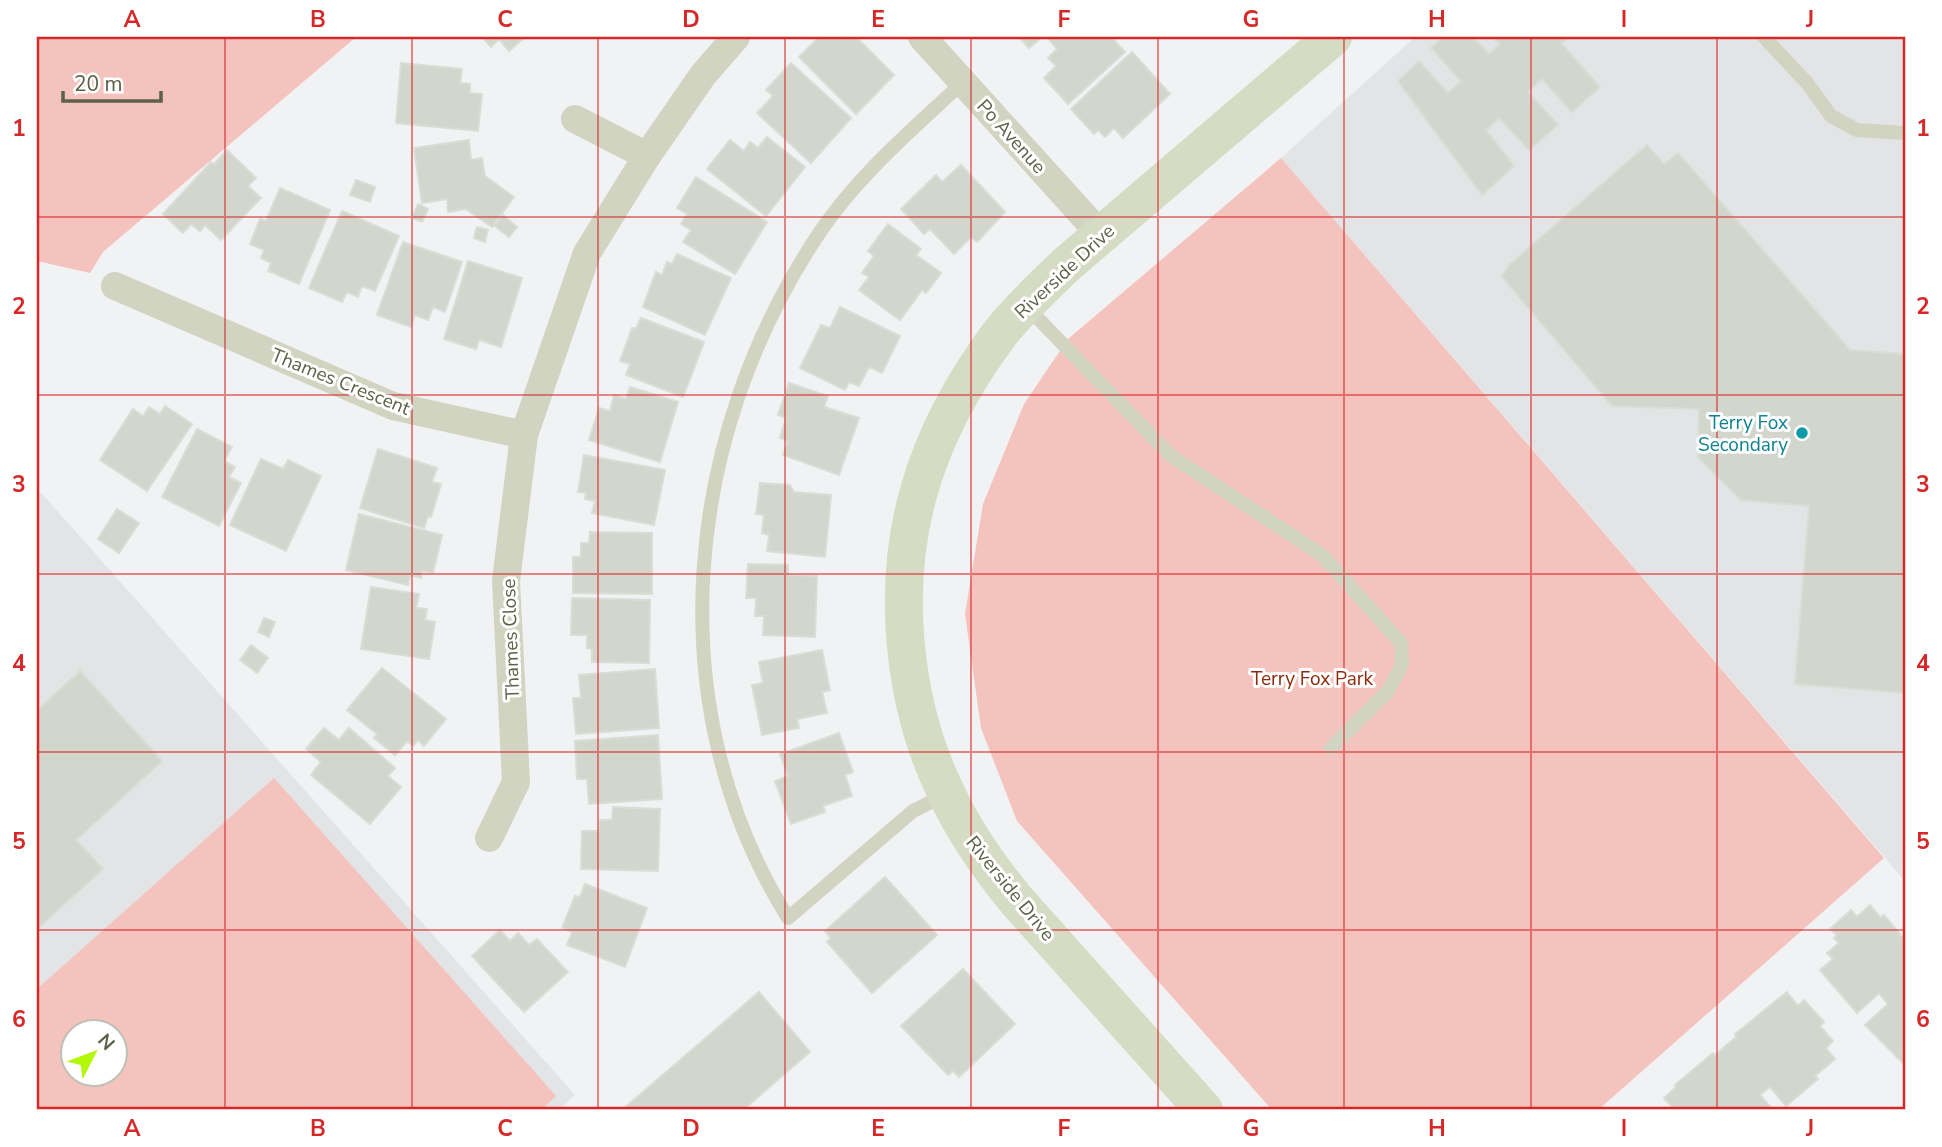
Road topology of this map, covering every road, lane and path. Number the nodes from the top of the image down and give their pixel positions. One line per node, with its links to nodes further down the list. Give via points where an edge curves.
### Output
1 (736, 37): 8 (street, via 703,75)
2 (922, 37): 5 (street, Po Avenue)
3 (1333, 37): 9 (street, Riverside Drive)
4 (1764, 37): 7 (lane, via 1831,116 1857,130)
5 (963, 82): 9 (street, Po Avenue); 14 (lane, via 854,189 821,230 778,302 748,368 726,433 703,556 701,621 706,687 719,760 746,839 788,918 914,811)
6 (575, 119): 8 (street)
7 (1905, 133)
8 (648, 156): 12 (street, via 587,253)
9 (1101, 235): 11 (street, Riverside Drive)
10 (115, 286): 12 (street, Thames Crescent, via 393,406)
11 (1024, 305): 13 (lane, via 1171,456 1322,555 1401,643 1402,665 1388,691); 14 (street, Riverside Drive, via 953,407 918,492 909,539 905,586 911,680 926,743)
12 (524, 435): 15 (street, Thames Close, via 506,581 516,782)
13 (1331, 748)
14 (947, 795): 16 (street, Riverside Drive, via 966,832 1010,893)
15 (489, 838)
16 (1205, 1110)

